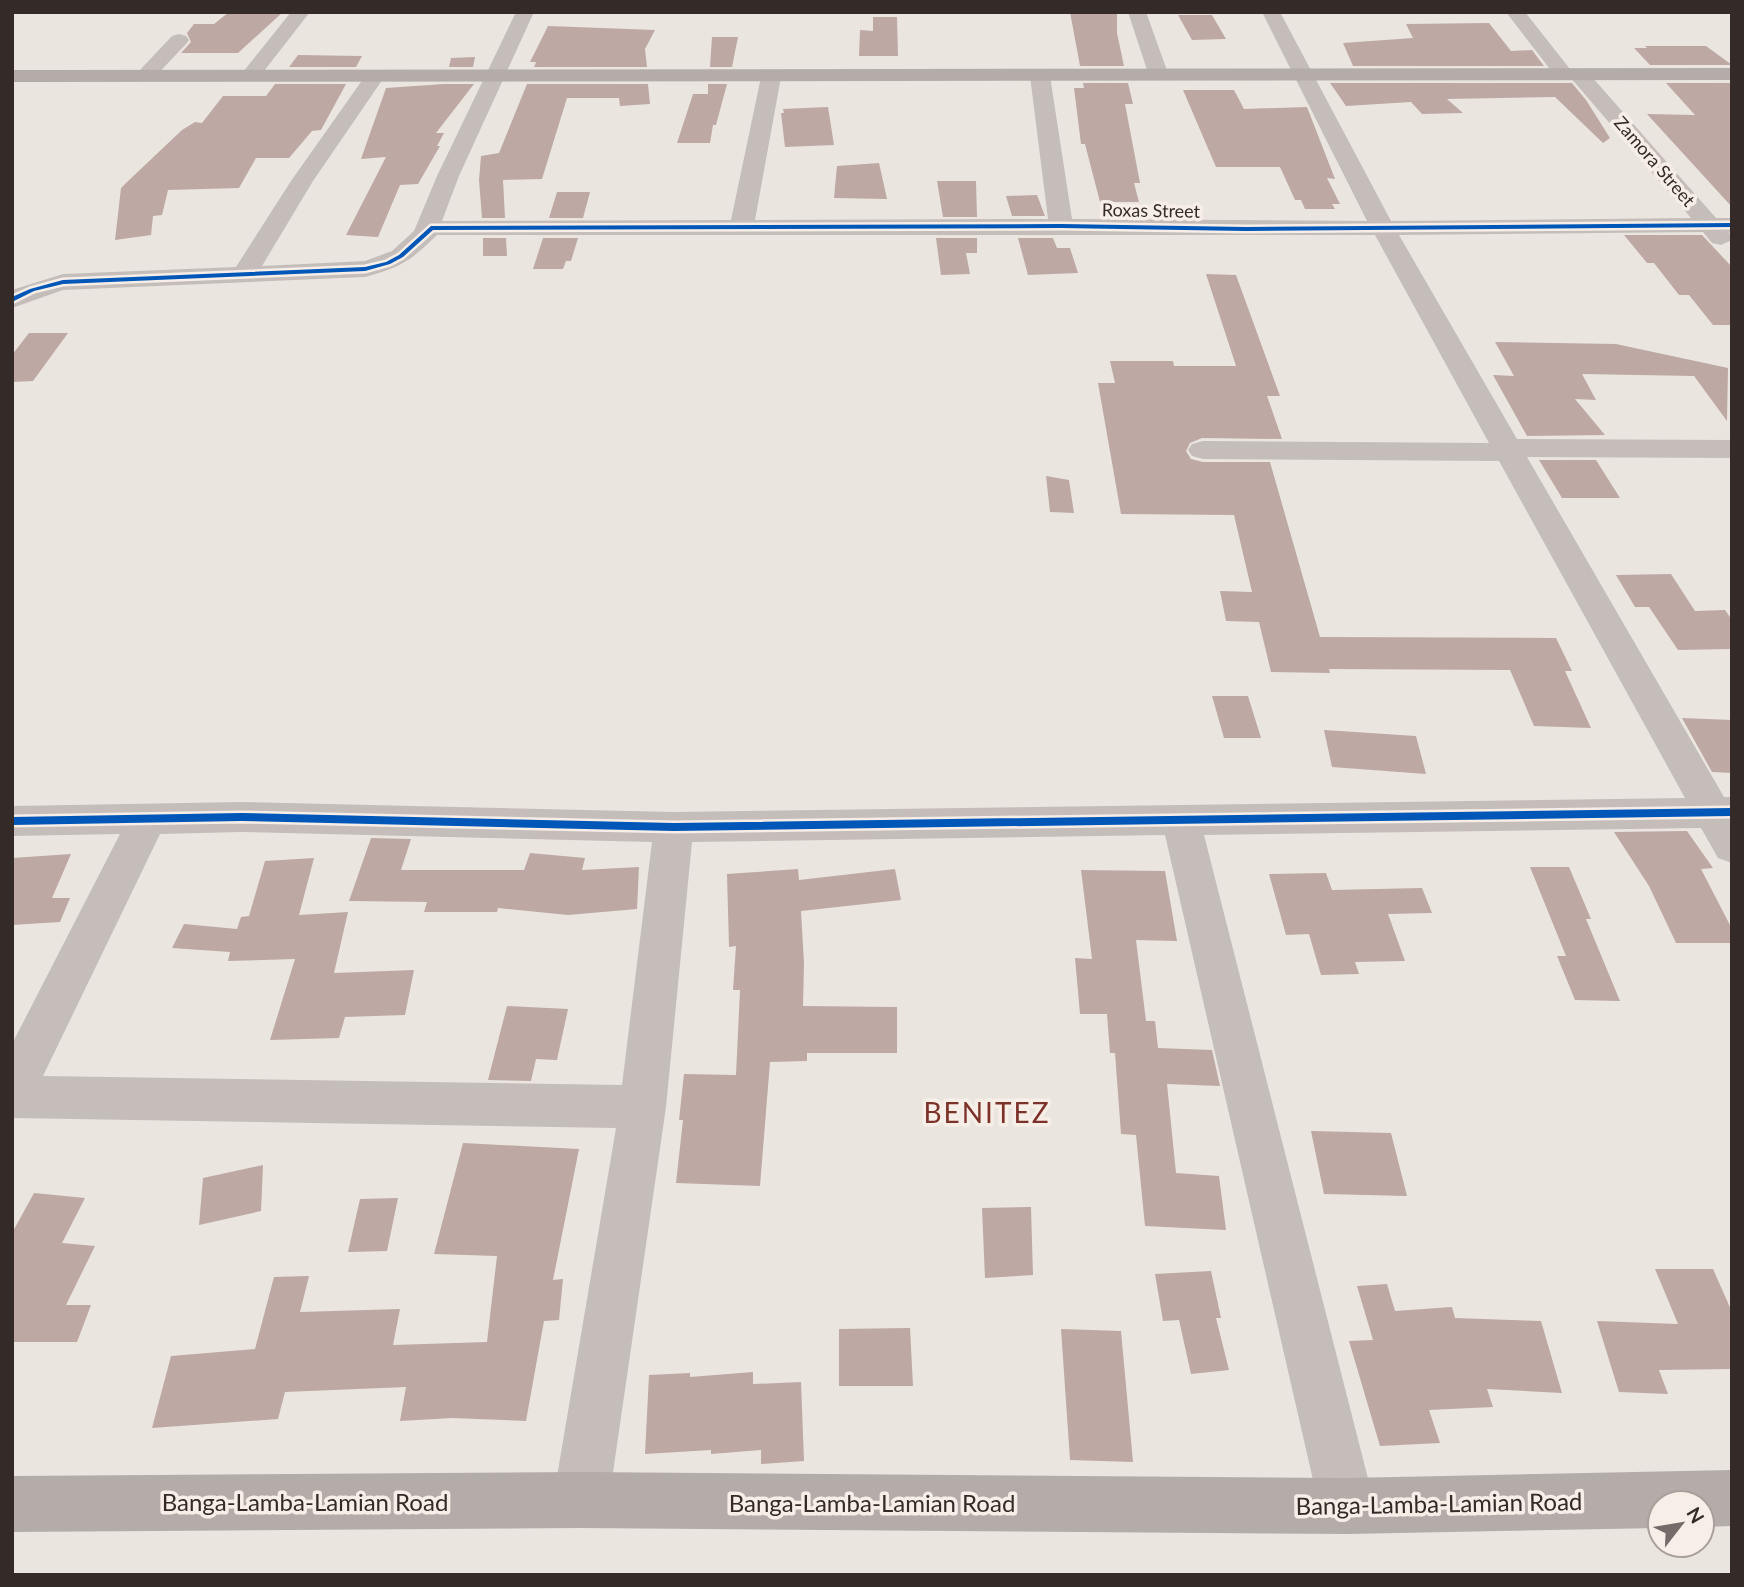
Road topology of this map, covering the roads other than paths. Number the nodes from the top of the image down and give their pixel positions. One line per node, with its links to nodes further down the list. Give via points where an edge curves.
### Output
1 (302, 12): 12 (street)
2 (524, 12): 17 (street)
3 (1137, 12): 15 (street)
4 (1271, 12): 9 (street)
5 (1515, 12): 7 (street, Zamora Street)
6 (179, 40): 11 (street)
7 (1570, 73): 8 (main road); 9 (main road); 18 (street, Zamora Street)
8 (1732, 74)
9 (1305, 75): 15 (main road); 21 (street)
10 (12, 76): 11 (main road)
11 (145, 76): 12 (main road)
12 (250, 76): 13 (main road)
13 (376, 76): 17 (main road); 25 (street, via 302,181)
14 (1040, 76): 15 (main road); 16 (main road); 19 (street)
15 (1159, 76)
16 (771, 77): 17 (main road); 20 (street)
17 (494, 78): 22 (street)
18 (1721, 225): 21 (street, Roxas Street); 23 (street, Zamora Street)
19 (1061, 226): 20 (street, Roxas Street); 21 (street, Roxas Street)
20 (743, 227): 22 (street, Roxas Street, via 439,226)
21 (1383, 228): 30 (street)
22 (426, 231): 25 (street, via 401,256 379,266)
23 (1732, 250)
24 (12, 273): 26 (street)
25 (244, 275): 26 (street)
26 (46, 285): 27 (street)
27 (12, 300)
28 (1732, 449): 30 (street)
29 (1203, 450): 30 (street)
30 (1507, 450): 31 (street)
31 (1723, 811): 34 (street); 36 (street)
32 (148, 819): 33 (street); 35 (street); 37 (street)
33 (12, 821)
34 (1181, 821): 35 (street); 43 (street)
35 (674, 827): 39 (street)
36 (1732, 847)
37 (12, 1091)
38 (12, 1097): 39 (street)
39 (643, 1107): 41 (street)
40 (1732, 1498): 43 (main road, Banga-Lamba-Lamian Road)
41 (581, 1500): 42 (main road, Banga-Lamba-Lamian Road); 43 (main road, Banga-Lamba-Lamian Road)
42 (12, 1504)
43 (1347, 1506)

